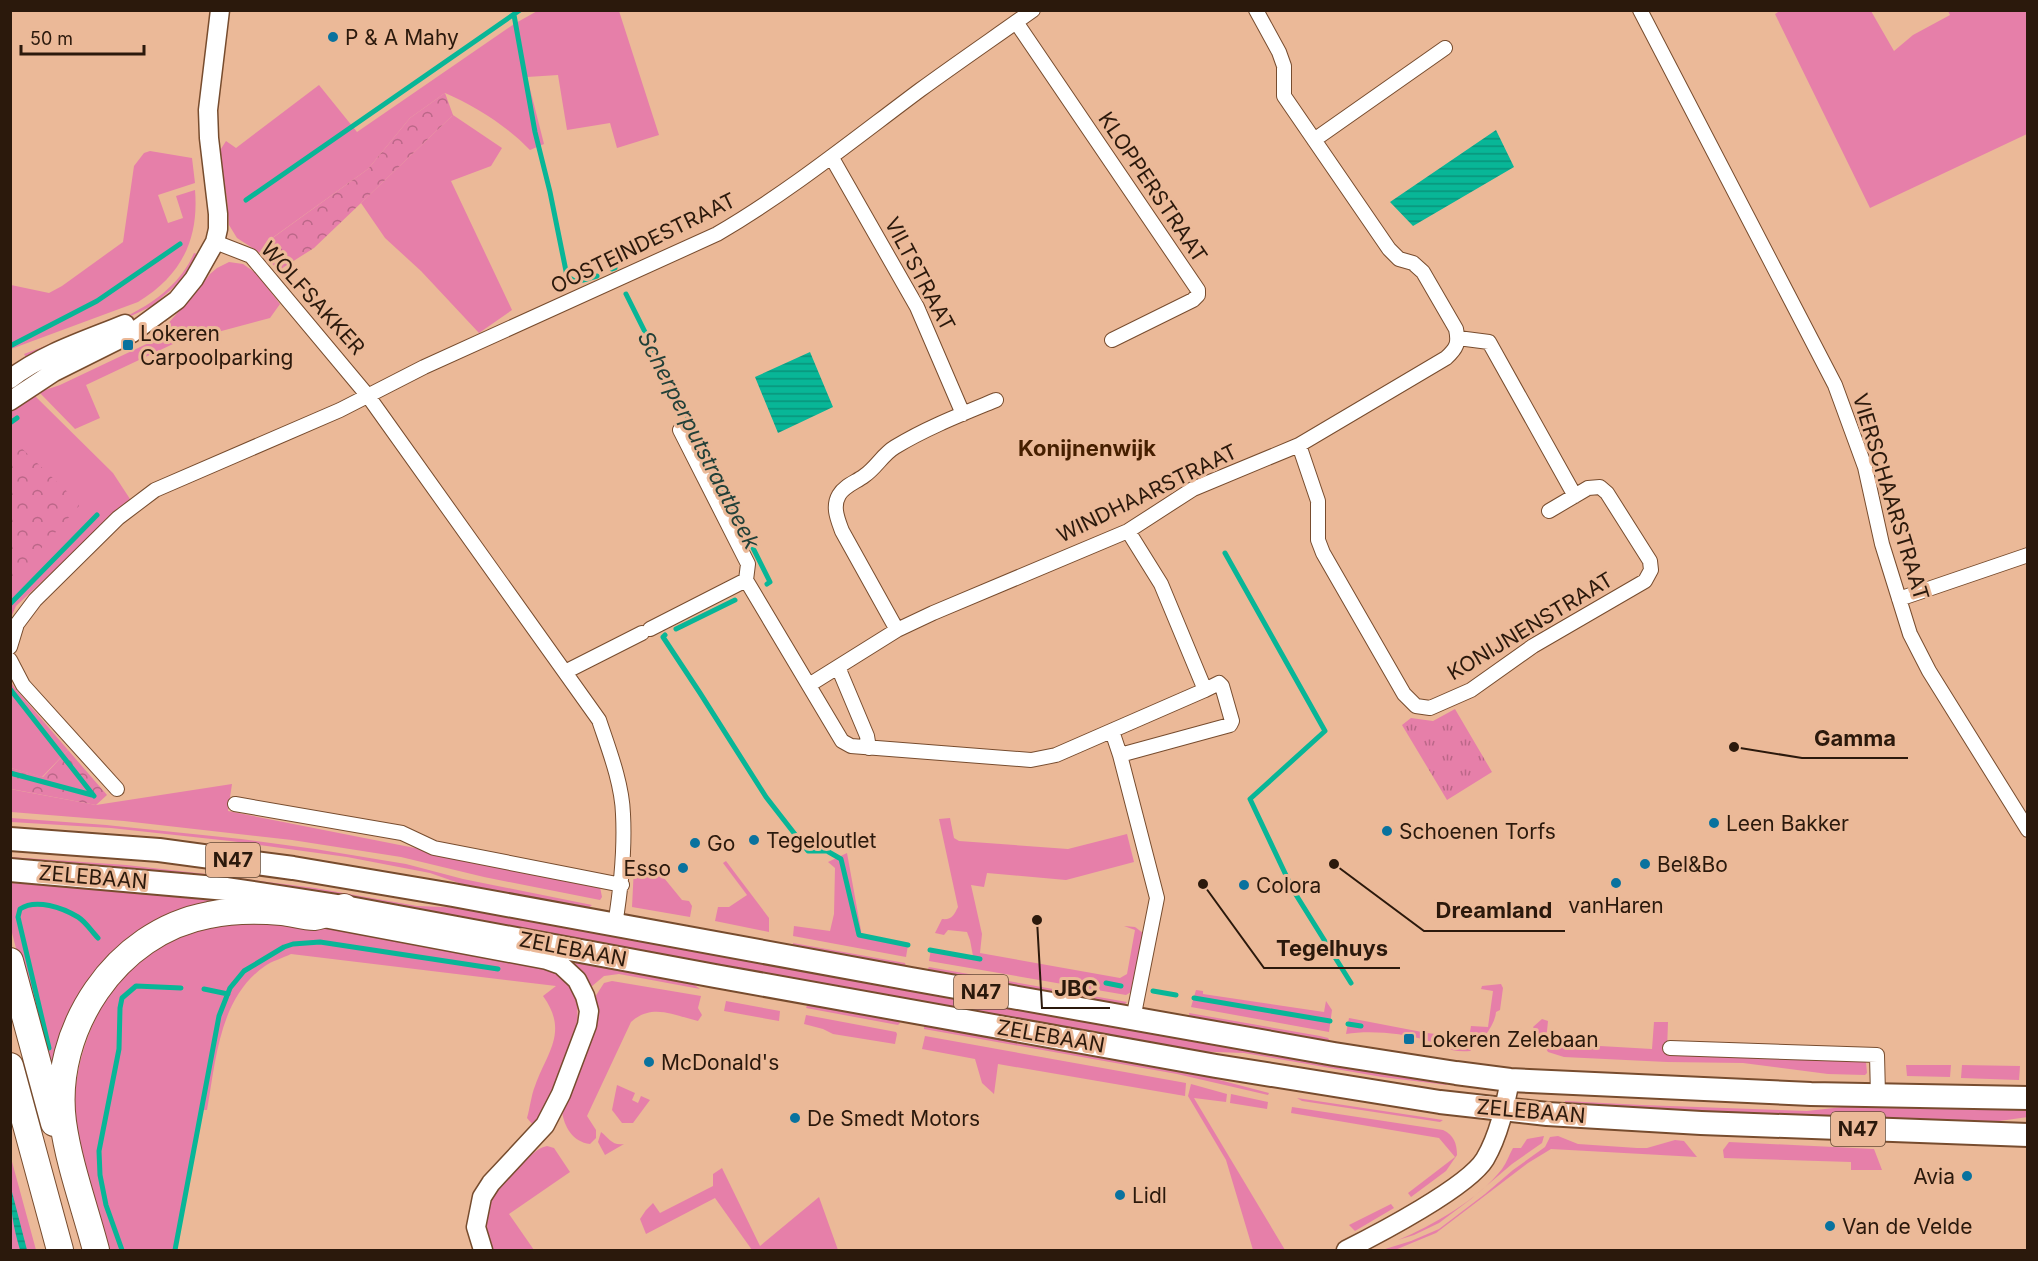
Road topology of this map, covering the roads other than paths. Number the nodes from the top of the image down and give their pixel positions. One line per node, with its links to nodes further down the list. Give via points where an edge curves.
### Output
1 (220, 10): 9 (street, via 208,110 218,214)
2 (1033, 10): 5 (street, OOSTEINDESTRAAT)
3 (1256, 10): 7 (street, via 1280,52 1284,96)
4 (1640, 10): 25 (street, VIERSCHAARSTRAAT, via 1835,385 1864,467)
5 (1016, 22): 8 (street, OOSTEINDESTRAAT); 12 (street, KLOPPERSTRAAT, via 1198,290 1193,300)
6 (1445, 48): 7 (street)
7 (1314, 140): 11 (street, via 1389,249 1423,272)
8 (832, 158): 14 (street, OOSTEINDESTRAAT, via 717,234); 17 (street, VILTSTRAAT, via 917,307)
9 (215, 242): 10 (street, via 186,290); 14 (street, WOLFSAKKER, via 251,255)
10 (159, 314): 13 (street, via 45,357); 15 (street)
11 (1458, 338): 19 (street, WINDHAARSTRAAT, via 1456,348 1446,358); 20 (street, via 1489,342)
12 (1112, 340)
13 (10, 379)
14 (368, 396): 27 (street, OOSTEINDESTRAAT, via 155,490 118,518 35,600 17,624); 30 (street)
15 (10, 400)
16 (996, 400): 17 (street)
17 (963, 414): 26 (street, via 893,448 839,494 836,517)
18 (680, 430): 24 (street, via 748,564)
19 (1299, 445): 20 (street, KONIJNENSTRAAT, via 1318,501 1318,540 1323,552 1404,694 1416,706 1430,708 1470,690 1533,646 1645,581 1651,570 1650,561 1607,493 1600,487 1588,488); 22 (street, WINDHAARSTRAAT, via 1193,489)
20 (1575, 496): 21 (street, KONIJNENSTRAAT)
21 (1549, 511)
22 (1128, 531): 26 (street, WINDHAARSTRAAT); 32 (street, via 1161,584)
23 (2028, 555): 25 (street)
24 (746, 580): 30 (street); 31 (street)
25 (1899, 599): 38 (street, VIERSCHAARSTRAAT, via 1910,634 1929,671)
26 (897, 630): 29 (street, WINDHAARSTRAAT)
27 (10, 647)
28 (10, 660): 36 (street, via 23,685)
29 (838, 667): 31 (street, WINDHAARSTRAAT); 34 (street)
30 (565, 672): 41 (street, via 599,720 613,761 623,813)
31 (809, 685): 34 (street, via 842,741)
32 (1205, 690): 33 (street); 35 (street, via 1219,683 1222,686 1230,725)
33 (1112, 731): 34 (street, via 1056,755 1031,760); 35 (street)
34 (869, 748)
35 (1120, 755): 46 (street, via 1157,898)
36 (117, 789)
37 (235, 804): 41 (street, via 402,833 434,848)
38 (2028, 830)
39 (10, 839): 44 (main road, ZELEBAAN / N47, via 218,858)
40 (10, 870): 42 (main road, ZELEBAAN / N47, via 227,889)
41 (622, 885): 44 (street)
42 (344, 907): 43 (highway); 53 (main road, ZELEBAAN / N47, via 1216,1066)
43 (314, 916): 58 (highway, via 250,911 186,921 145,942 95,992 73,1032 66,1061 63,1121); 59 (street, via 534,956 561,965 585,996 587,1024 556,1104 545,1125 482,1197 476,1227)
44 (615, 925): 46 (main road, ZELEBAAN / N47)
45 (10, 961): 57 (highway)
46 (1133, 1019): 49 (main road, ZELEBAAN / N47)
47 (1670, 1048): 50 (street, via 1877,1055)
48 (10, 1066): 56 (highway)
49 (1510, 1080): 50 (main road, ZELEBAAN / N47); 53 (street)
50 (1878, 1095): 51 (main road, ZELEBAAN / N47)
51 (2028, 1098)
52 (10, 1103): 55 (highway)
53 (1504, 1110): 54 (main road, ZELEBAAN / N47, via 1701,1123); 60 (street, via 1484,1161 1473,1173)
54 (2028, 1135)
55 (50, 1251)
56 (60, 1251)
57 (87, 1251)
58 (96, 1251)
59 (483, 1251)
60 (1346, 1251)

